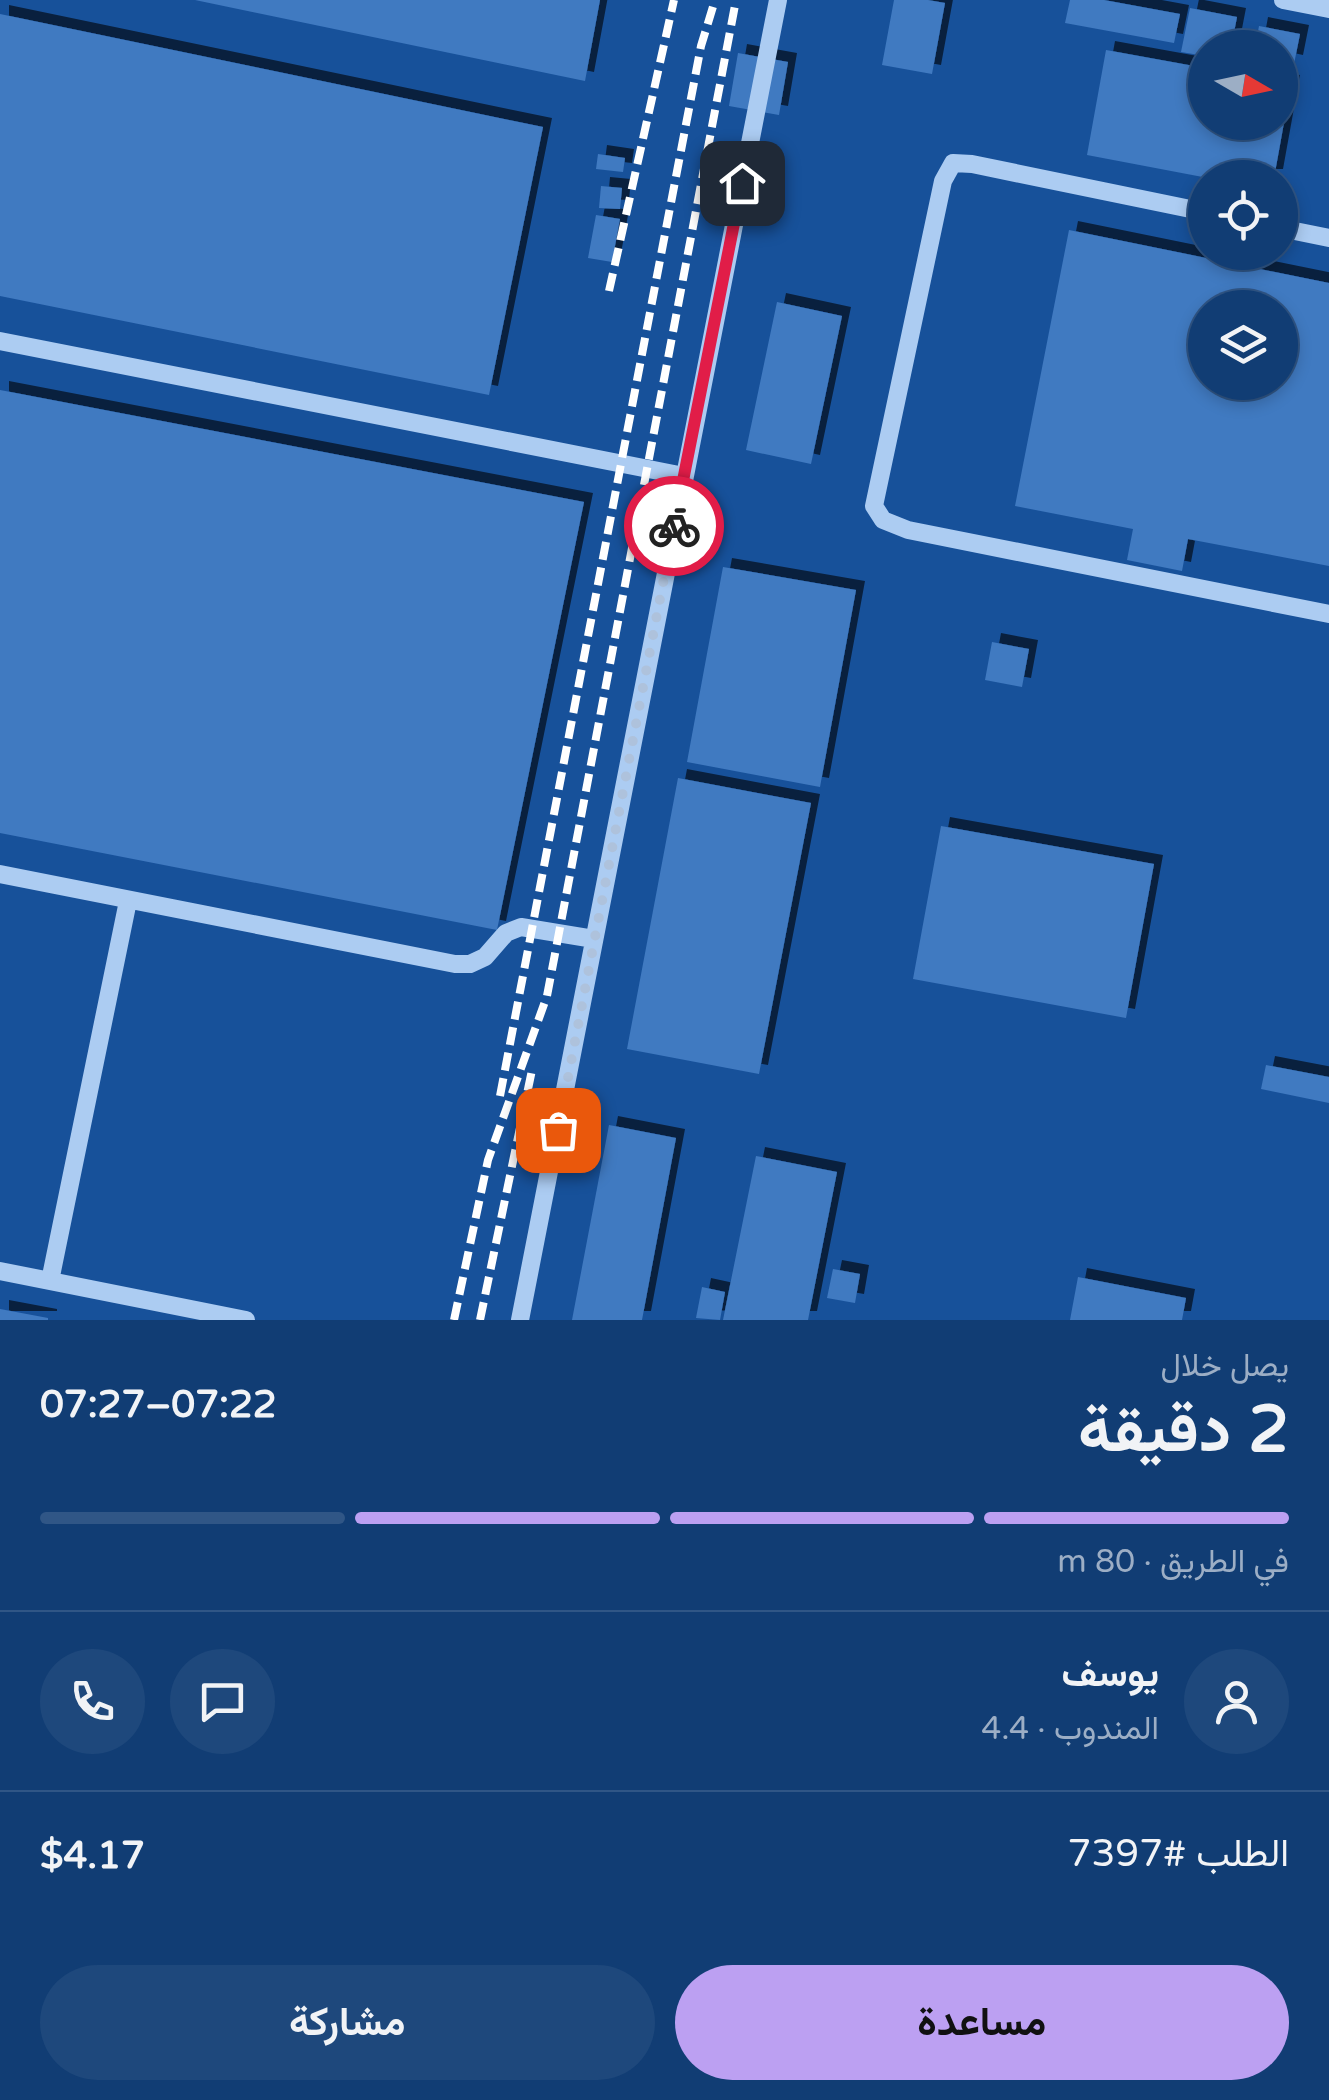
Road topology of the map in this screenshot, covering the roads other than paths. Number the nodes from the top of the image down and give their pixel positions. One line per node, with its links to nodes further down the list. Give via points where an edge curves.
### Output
1 (778, 0): 8 (lane)
2 (1283, 0): 3 (lane)
3 (1329, 9)
4 (1188, 208): 9 (lane, via 954,163 943,180 874,506 883,520 908,530)
5 (1298, 232): 6 (lane)
6 (1329, 238)
7 (0, 341): 8 (lane)
8 (684, 476): 12 (lane)
9 (1329, 614)
10 (0, 874): 11 (lane)
11 (128, 901): 12 (lane, via 455,964 484,957 521,927); 14 (lane)
12 (594, 939): 16 (lane)
13 (0, 1271): 14 (lane)
14 (50, 1281): 15 (lane)
15 (246, 1320)
16 (520, 1320)

